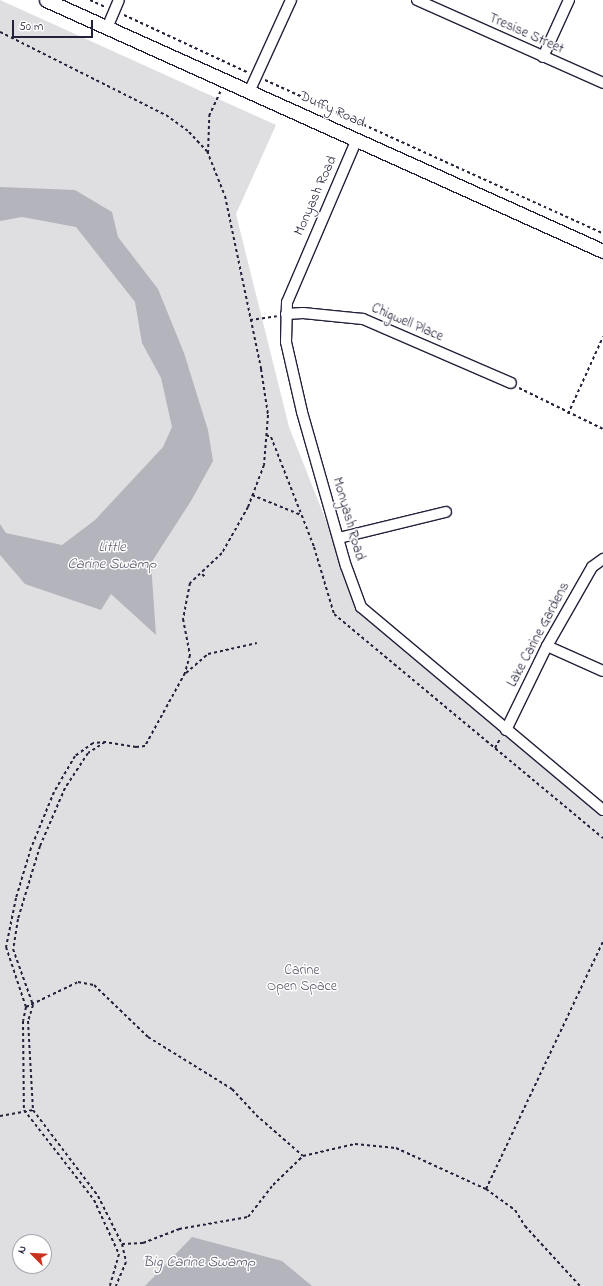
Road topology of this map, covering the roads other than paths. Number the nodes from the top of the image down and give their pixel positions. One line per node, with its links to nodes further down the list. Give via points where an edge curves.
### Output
1 (46, 0): 6 (main road, Duffy Road)
2 (119, 0): 6 (street)
3 (291, 0): 9 (street)
4 (417, 0): 7 (street, Tresise Street)
5 (569, 0): 7 (street)
6 (107, 28): 9 (main road, Duffy Road)
7 (543, 57): 8 (street, Tresise Street)
8 (603, 82)
9 (250, 90): 10 (main road, Duffy Road)
10 (357, 139): 11 (main road, Duffy Road); 12 (street, Monyash Road, via 295,279 287,302)
11 (603, 251)
12 (286, 314): 13 (street, Chigwell Place, via 303,313 363,319); 15 (street, Monyash Road, via 286,342 302,412)
13 (510, 383)
14 (446, 512): 15 (street)
15 (340, 538): 19 (street, Monyash Road, via 346,566 361,607)
16 (603, 559): 17 (street, Lake Carine Gardens, via 592,567)
17 (547, 646): 18 (street); 19 (street, Lake Carine Gardens)
18 (603, 671)
19 (506, 730): 20 (street, Monyash Road)
20 (603, 810)

